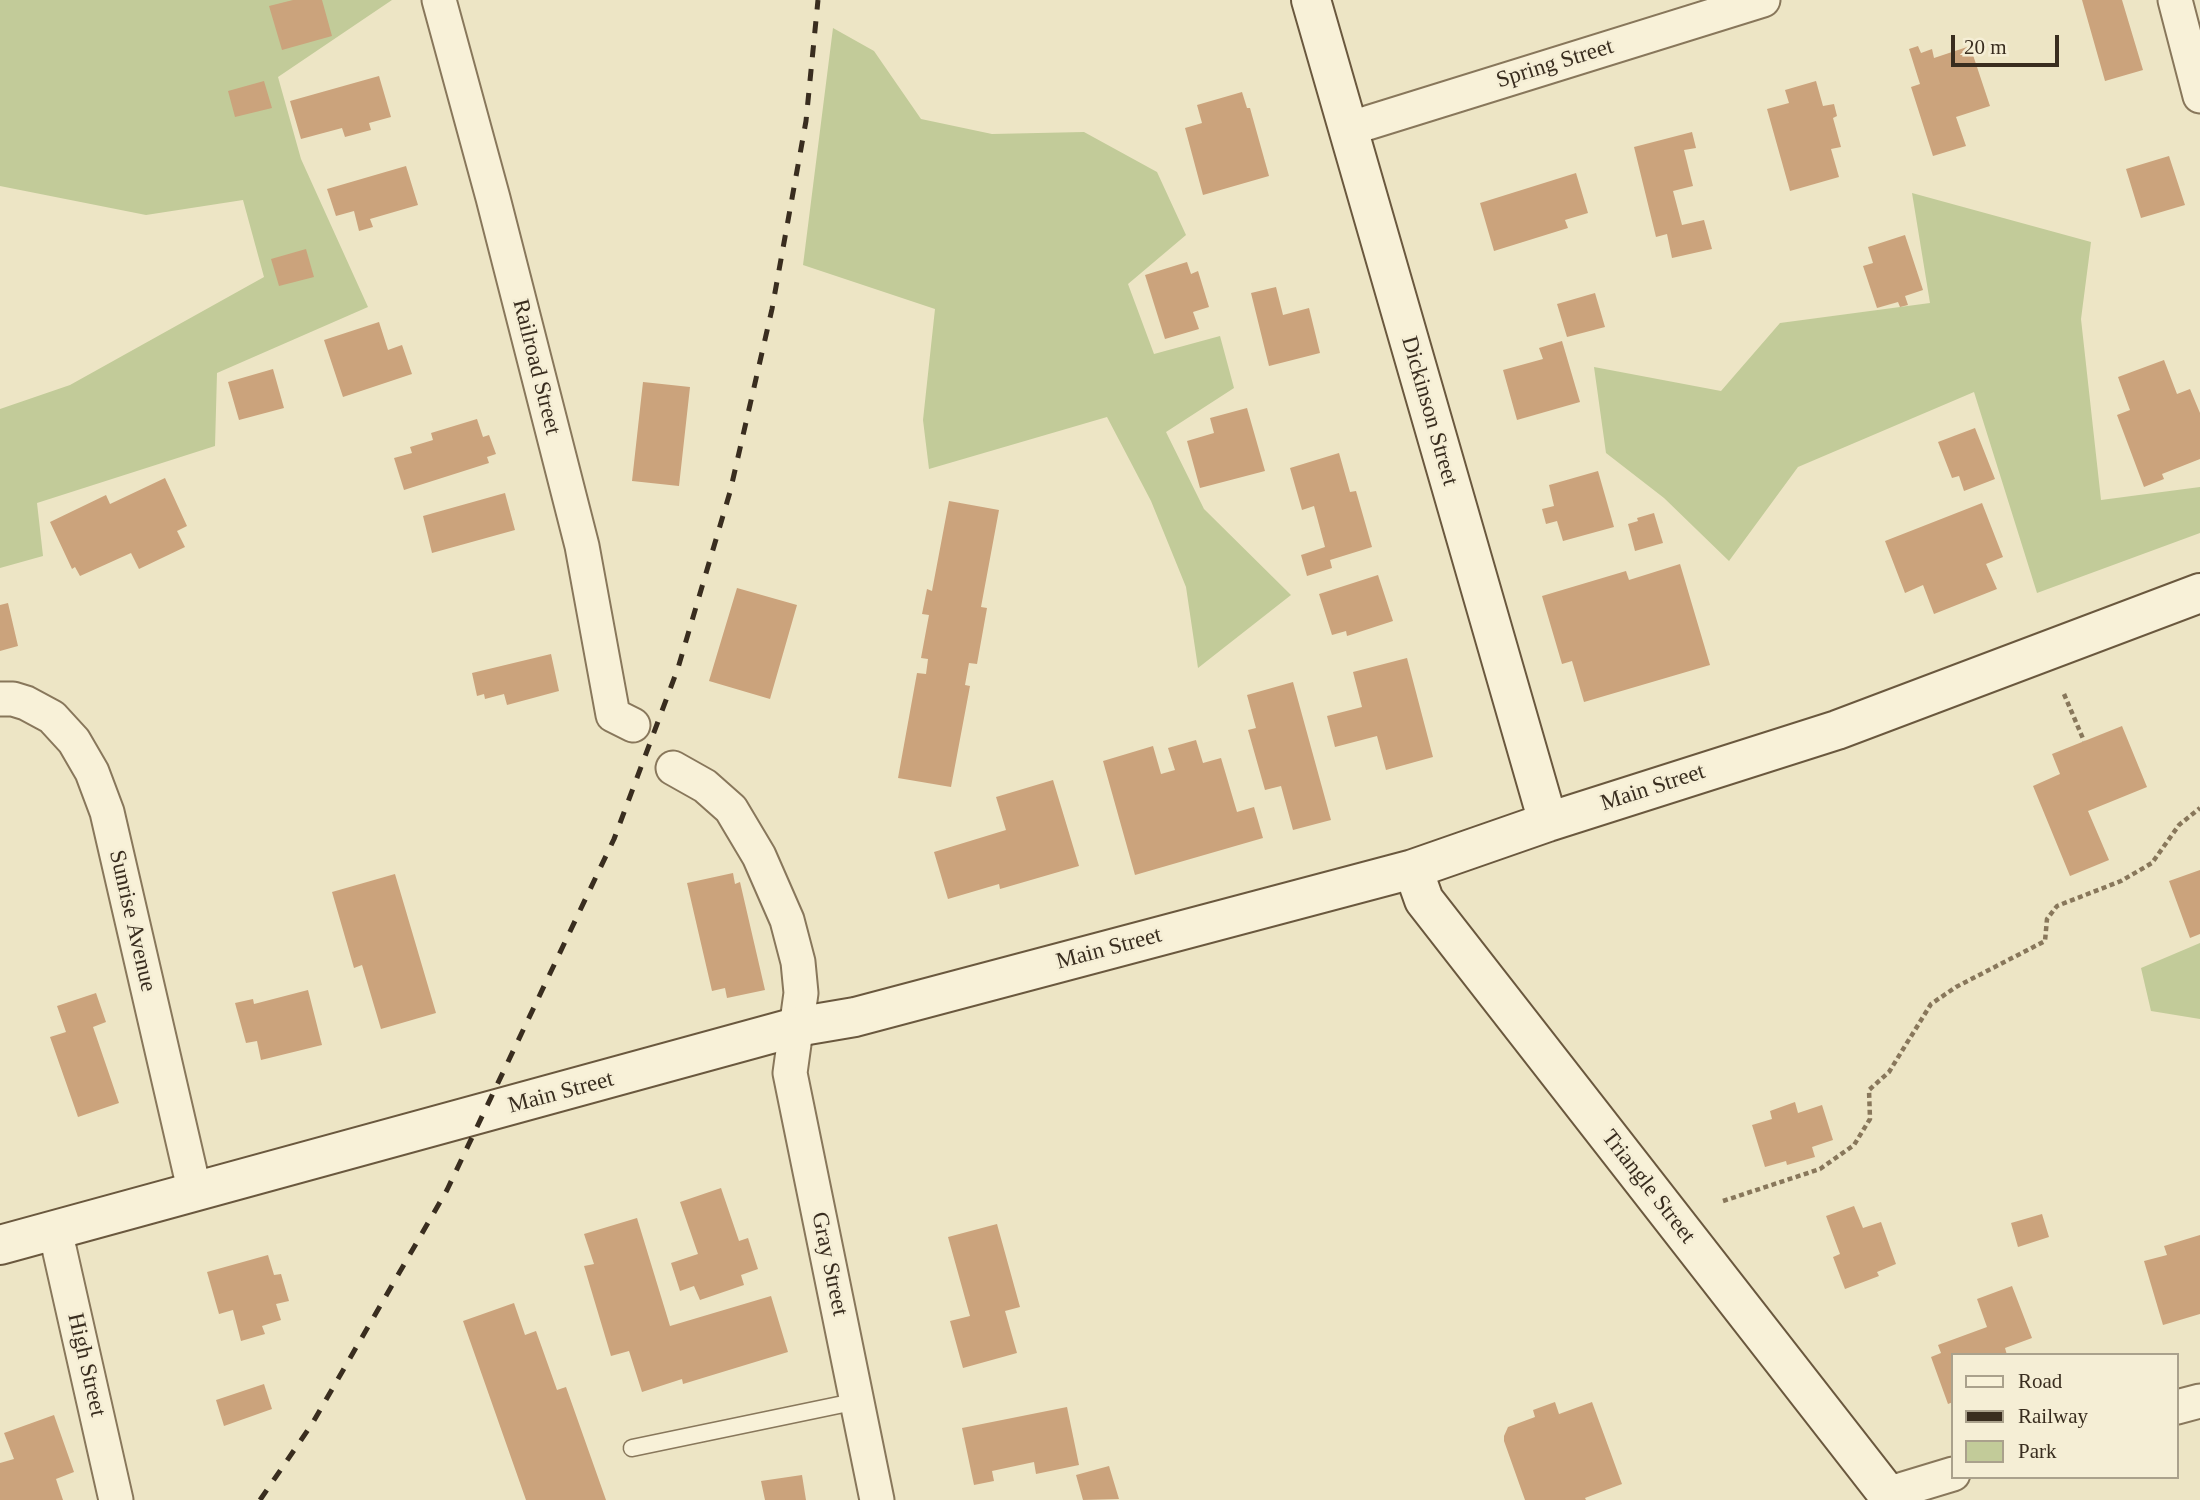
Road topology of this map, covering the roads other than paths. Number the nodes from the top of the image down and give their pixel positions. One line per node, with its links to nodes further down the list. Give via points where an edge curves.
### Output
1 (439, 0): 9 (street, Railroad Street, via 582,546 613,715)
2 (1311, 0): 6 (main road, Dickinson Street)
3 (1763, 0): 6 (street, Spring Street)
4 (2175, 0): 5 (street)
5 (2200, 96)
6 (1348, 129): 11 (main road, Dickinson Street)
7 (2200, 593): 11 (main road, Main Street, via 1836,730)
8 (0, 699): 14 (street, Sunrise Avenue, via 26,703 52,718 74,741 92,772 107,812)
9 (633, 725)
10 (673, 768): 13 (street, via 705,786 731,809 759,856 787,920 798,962 801,993)
11 (1548, 822): 12 (main road, Main Street)
12 (1413, 869): 13 (main road, Main Street, via 855,1017); 22 (main road, Triangle Street, via 1424,900)
13 (796, 1027): 14 (main road, Main Street); 17 (street, Gray Street, via 790,1073)
14 (195, 1193): 15 (main road, Main Street)
15 (55, 1230): 16 (main road, Main Street); 23 (street, High Street)
16 (0, 1245)
17 (858, 1401): 20 (lane); 24 (street, Gray Street)
18 (2200, 1401): 19 (street)
19 (2179, 1406)
20 (632, 1448)
21 (1952, 1474): 22 (street)
22 (1889, 1497)
23 (116, 1500)
24 (877, 1500)

